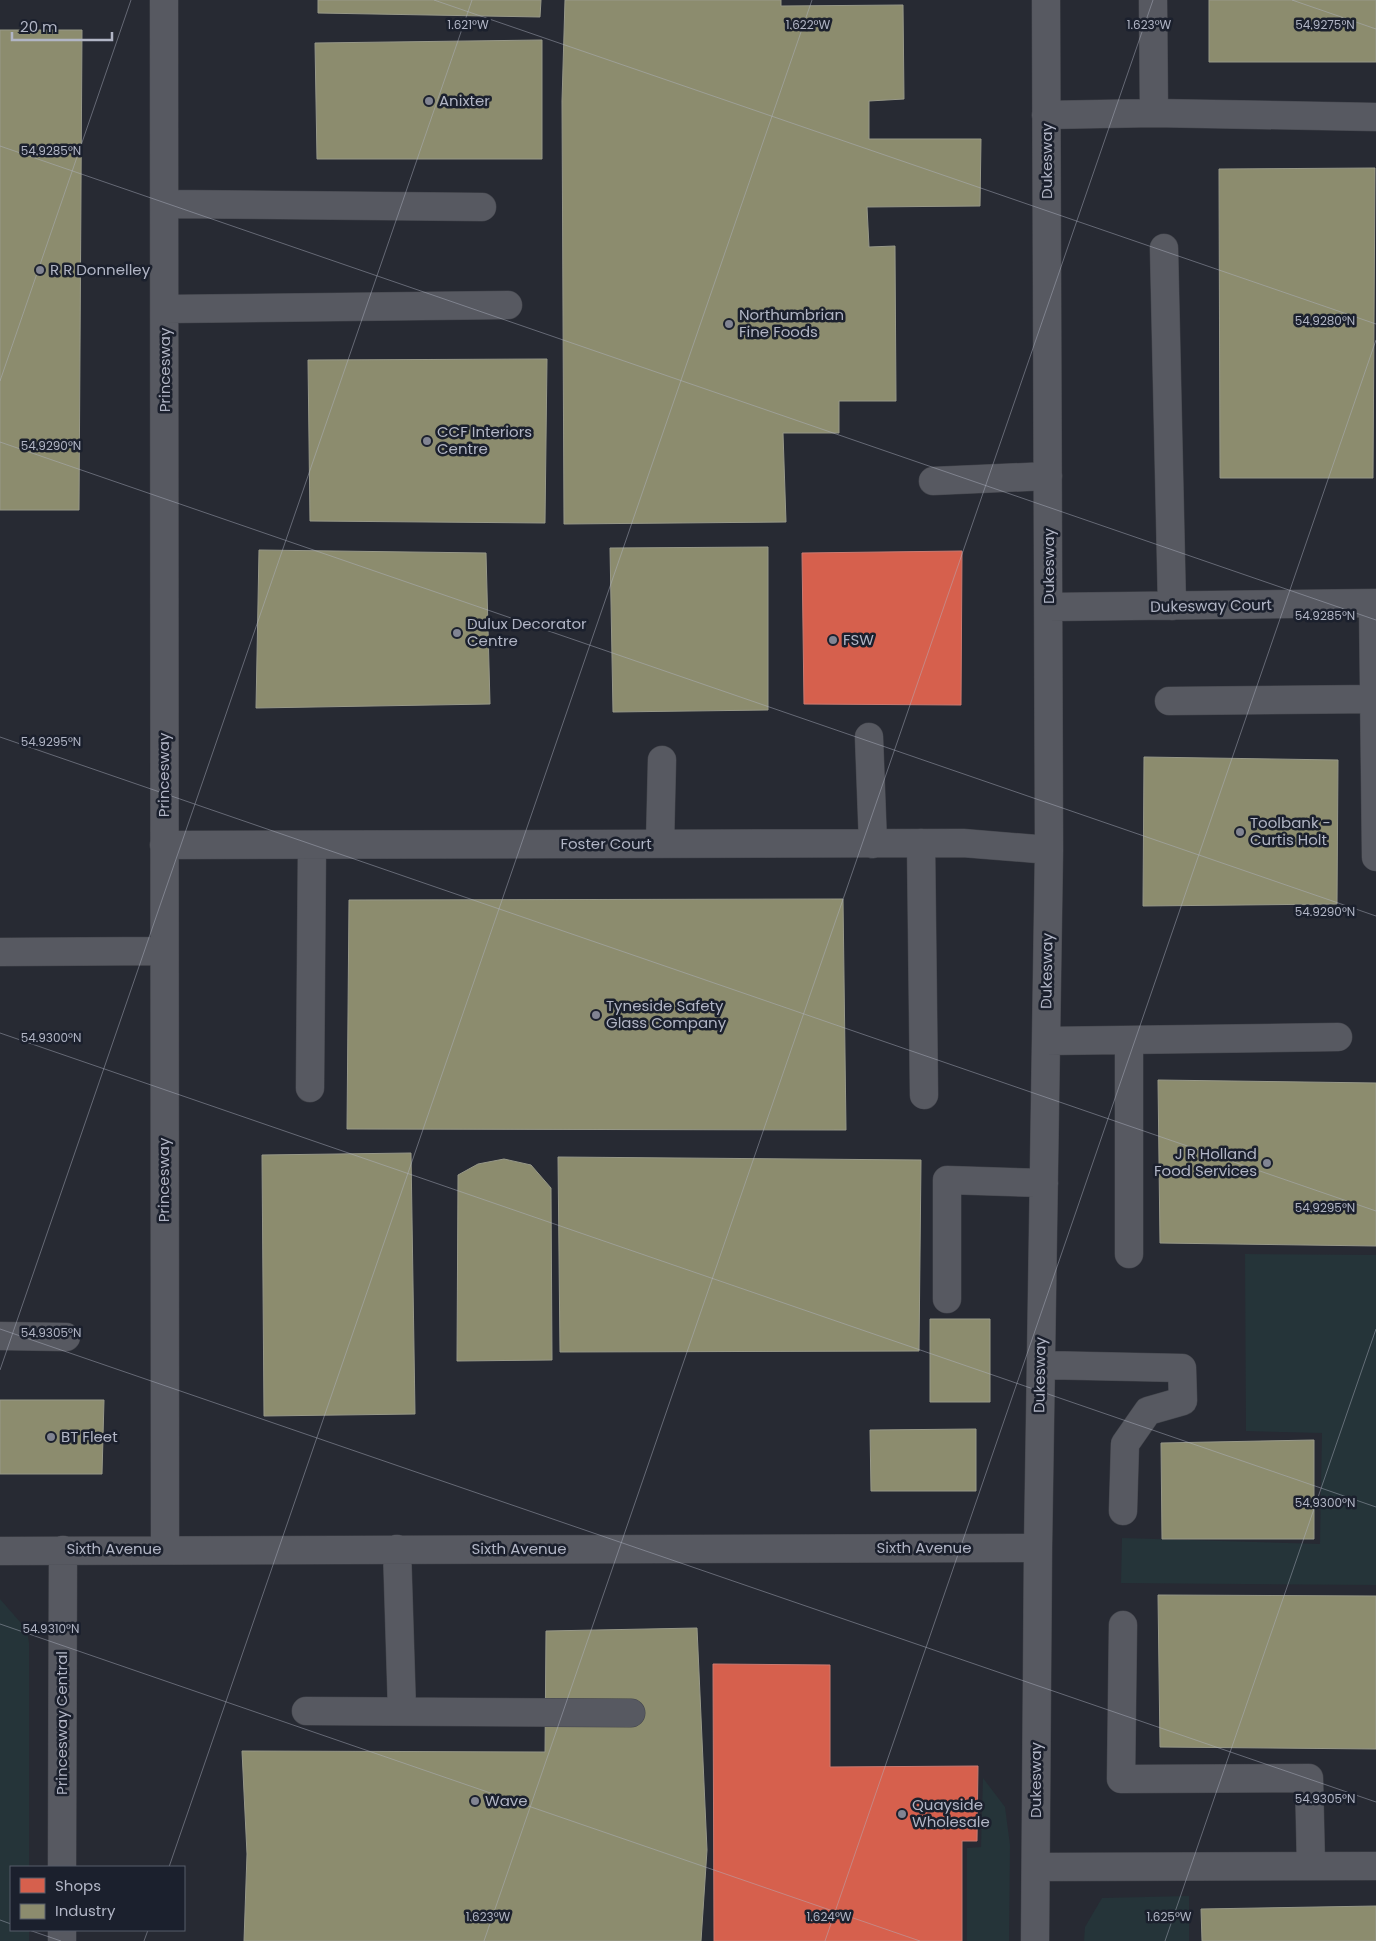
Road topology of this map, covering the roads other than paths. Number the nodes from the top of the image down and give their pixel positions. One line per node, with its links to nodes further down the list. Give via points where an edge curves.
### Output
1 (164, 0): 7 (street, Princesway)
2 (1046, 0): 5 (street, Dukesway)
3 (1154, 0): 4 (street)
4 (1154, 113): 5 (street); 6 (street)
5 (1046, 114): 12 (street, Dukesway)
6 (1376, 117)
7 (165, 204): 8 (street); 11 (street, Princesway)
8 (482, 207)
9 (1164, 248): 15 (street)
10 (508, 305): 11 (street)
11 (165, 310): 24 (street, Princesway)
12 (1048, 476): 13 (street); 16 (street, Dukesway)
13 (932, 481)
14 (1374, 604): 15 (street, Dukesway Court); 17 (street, Dukesway Court)
15 (1172, 606): 16 (street, Dukesway Court)
16 (1049, 607): 26 (street, Dukesway)
17 (1375, 699): 18 (street); 27 (street, Dukesway Court)
18 (1170, 702)
19 (869, 737): 23 (street)
20 (662, 760): 22 (street)
21 (921, 843): 23 (street, Foster Court); 26 (street, Foster Court); 34 (street)
22 (660, 844): 23 (street, Foster Court); 25 (street, Foster Court)
23 (873, 844)
24 (164, 845): 25 (street, Foster Court); 28 (street, Princesway)
25 (312, 845): 33 (street)
26 (1049, 850): 32 (street, Dukesway)
27 (1376, 857)
28 (164, 951): 29 (street); 43 (street, Princesway)
29 (0, 952)
30 (1338, 1037): 31 (street)
31 (1130, 1040): 32 (street); 36 (street)
32 (1046, 1041): 35 (street, Dukesway)
33 (310, 1088)
34 (924, 1095)
35 (1044, 1182): 37 (street, via 946,1180); 40 (street, Dukesway)
36 (1129, 1254)
37 (947, 1299)
38 (0, 1336): 39 (street)
39 (66, 1337)
40 (1041, 1365): 41 (street, via 1182,1368 1183,1401 1148,1411 1125,1444); 42 (street, Dukesway)
41 (1123, 1511)
42 (1038, 1548): 44 (street, Sixth Avenue); 54 (street, Dukesway)
43 (165, 1549): 44 (street, Sixth Avenue); 45 (street, Sixth Avenue)
44 (397, 1549): 49 (street)
45 (63, 1550): 46 (street, Sixth Avenue); 51 (street, Princesway Central)
46 (0, 1551)
47 (1123, 1625): 52 (street, via 1121,1778 1309,1778)
48 (306, 1711): 49 (street)
49 (402, 1711): 50 (street)
50 (631, 1713)
51 (62, 1866)
52 (1311, 1866): 53 (street); 54 (street)
53 (1376, 1866)
54 (1036, 1867): 55 (street, Dukesway)
55 (1035, 1941)

